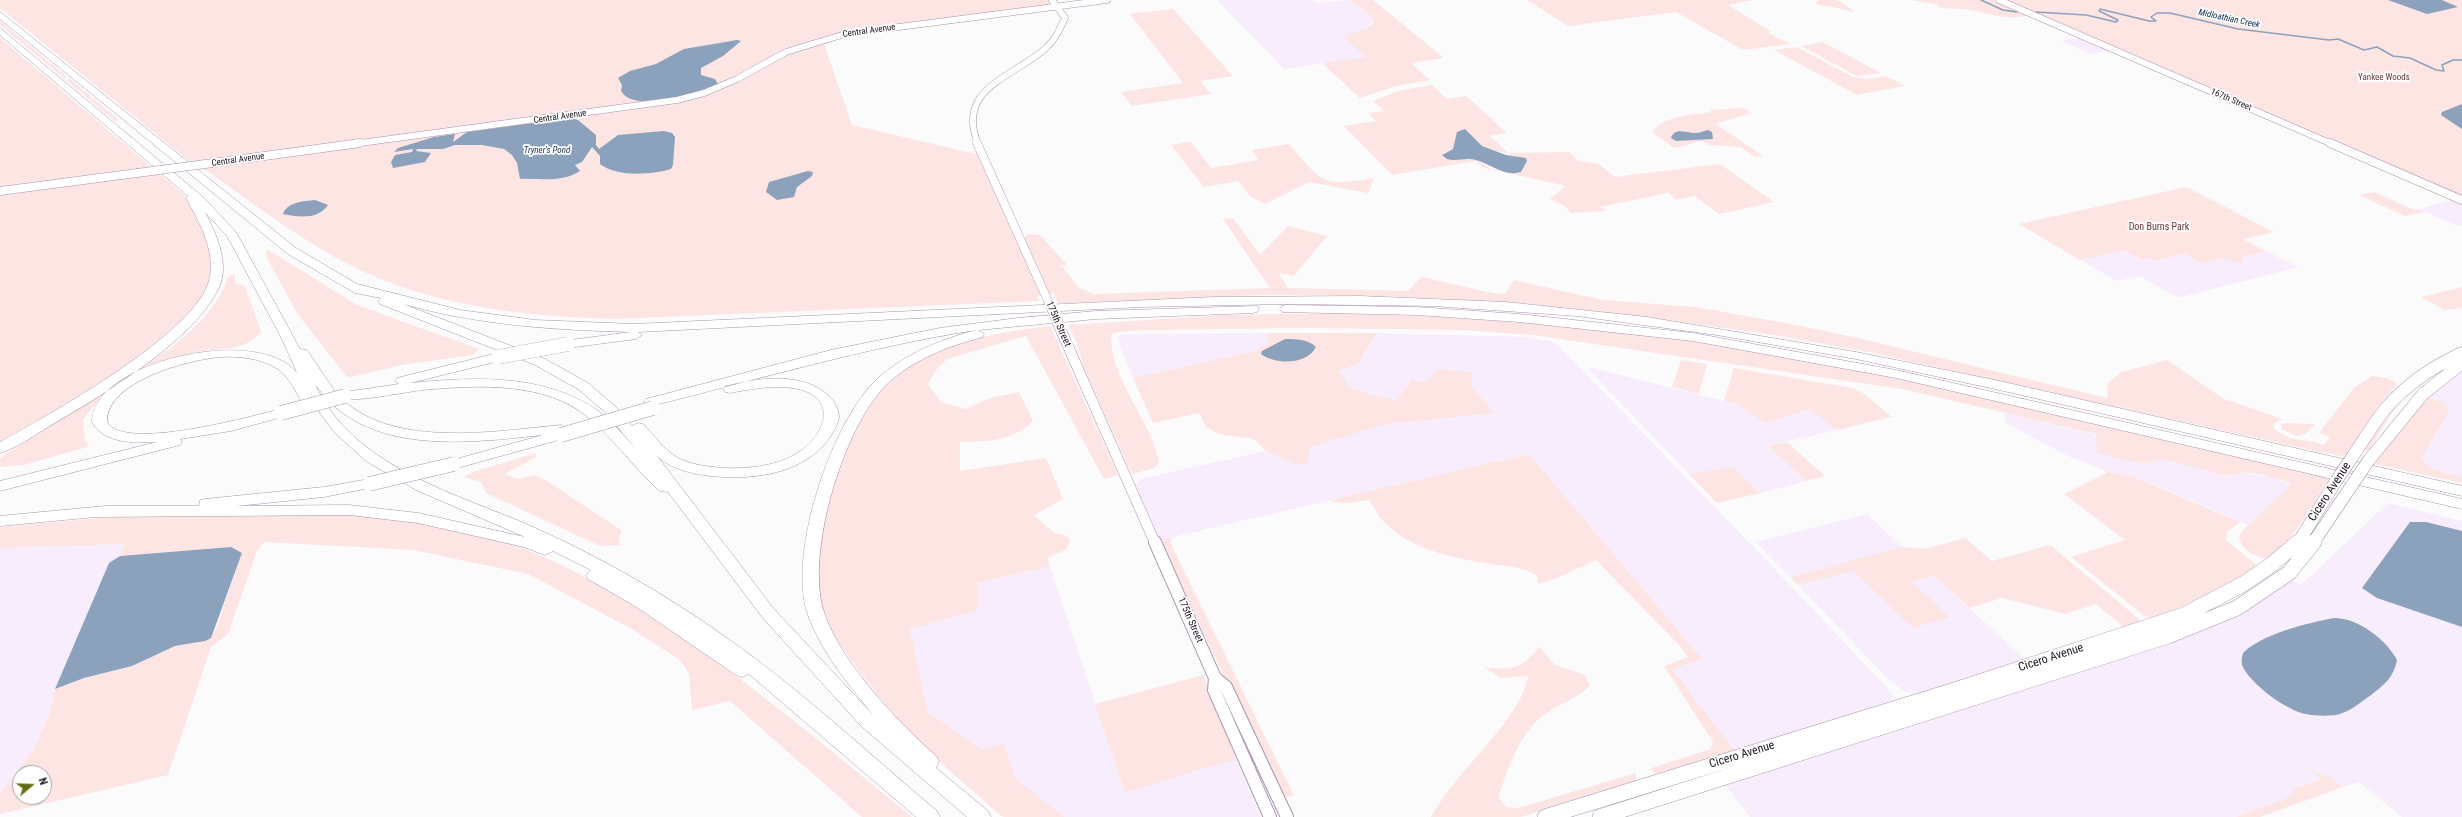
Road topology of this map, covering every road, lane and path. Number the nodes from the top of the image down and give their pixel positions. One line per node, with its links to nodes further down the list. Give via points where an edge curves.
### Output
1 (1107, 0): 3 (street, Central Avenue)
2 (1999, 0): 8 (street, 167th Street)
3 (1055, 3): 7 (street, Central Avenue, bridge, via 831,37 786,52 737,80 677,100); 33 (street, 175th Street, bridge, via 1065,18 1062,30 1051,44 997,82 978,99 972,116 977,142)
4 (0, 15): 9 (highway, via 259,226 292,251)
5 (0, 32): 6 (highway)
6 (184, 186): 12 (highway, via 199,198 232,234); 25 (highway, via 210,229 214,246 214,284 208,297 184,325 114,379)
7 (0, 191)
8 (2462, 200)
9 (351, 286): 11 (highway, via 437,309 540,325 634,328); 18 (highway, via 409,312 540,362)
10 (1177, 311): 13 (highway, via 1020,322); 30 (highway, via 1417,311 1519,318 1693,337 1896,374); 39 (highway, via 1000,330 966,337 935,348 903,365 874,390 861,408 836,460 822,504 812,560 812,596 821,627 853,676 916,749)
11 (918, 315): 17 (highway, bridge, via 633,335 498,357); 26 (highway, via 1192,300 1318,299 1417,301 1574,312 1702,328 1850,353)
12 (288, 339): 23 (highway, via 312,392); 24 (highway, via 298,347 329,393 340,404 365,420 384,427 421,434 454,436)
13 (887, 342): 20 (highway); 21 (highway, via 831,353)
14 (2462, 353): 16 (main road, Cicero Avenue, via 2449,358)
15 (2462, 363): 19 (main road, Cicero Avenue)
16 (2411, 386): 19 (main road); 35 (main road, Cicero Avenue, bridge, via 2386,408 2297,544 2272,566 2212,602 2154,625)
17 (378, 389): 22 (highway, bridge); 29 (highway, via 429,384 485,383 521,387 558,396 592,414 663,487)
18 (586, 389): 20 (highway, via 606,397 666,456 701,470 722,473 764,470 797,458 820,442 832,418 829,405 819,394 803,387 786,384 749,386); 29 (highway, via 624,424)
19 (2425, 391): 26 (main road, Cicero Avenue, via 2397,422)
20 (679, 400): 21 (highway)
21 (652, 405): 24 (highway, bridge)
22 (241, 424): 23 (highway, via 163,436 130,437 105,430 99,423 99,415 104,403 119,389 148,372 194,357 242,354 267,359 288,370 317,414); 27 (highway)
23 (338, 428): 34 (highway, via 371,458 421,487 520,528 627,581 722,643)
24 (561, 432): 31 (highway, bridge, via 454,464 324,492)
25 (0, 448)
26 (2374, 466): 28 (highway); 36 (main road, Cicero Avenue, bridge, via 2352,485 2318,537 2290,573 2237,608 2168,636)
27 (0, 486)
28 (2462, 490)
29 (682, 498): 38 (highway, via 768,614 867,721)
30 (2462, 504)
31 (96, 512): 32 (highway); 34 (highway, via 349,510 418,518 528,543 572,563 641,602 741,669 769,691)
32 (0, 521)
33 (1215, 678): 40 (street, 175th Street, via 1214,690); 41 (street, 175th Street, via 1226,687)
34 (793, 699): 37 (highway)
35 (1765, 748): 36 (main road); 42 (main road, Cicero Avenue)
36 (1775, 761): 43 (main road, Cicero Avenue)
37 (930, 817)
38 (981, 817)
39 (988, 817)
40 (1270, 817)
41 (1287, 817)
42 (1544, 817)
43 (1600, 817)

